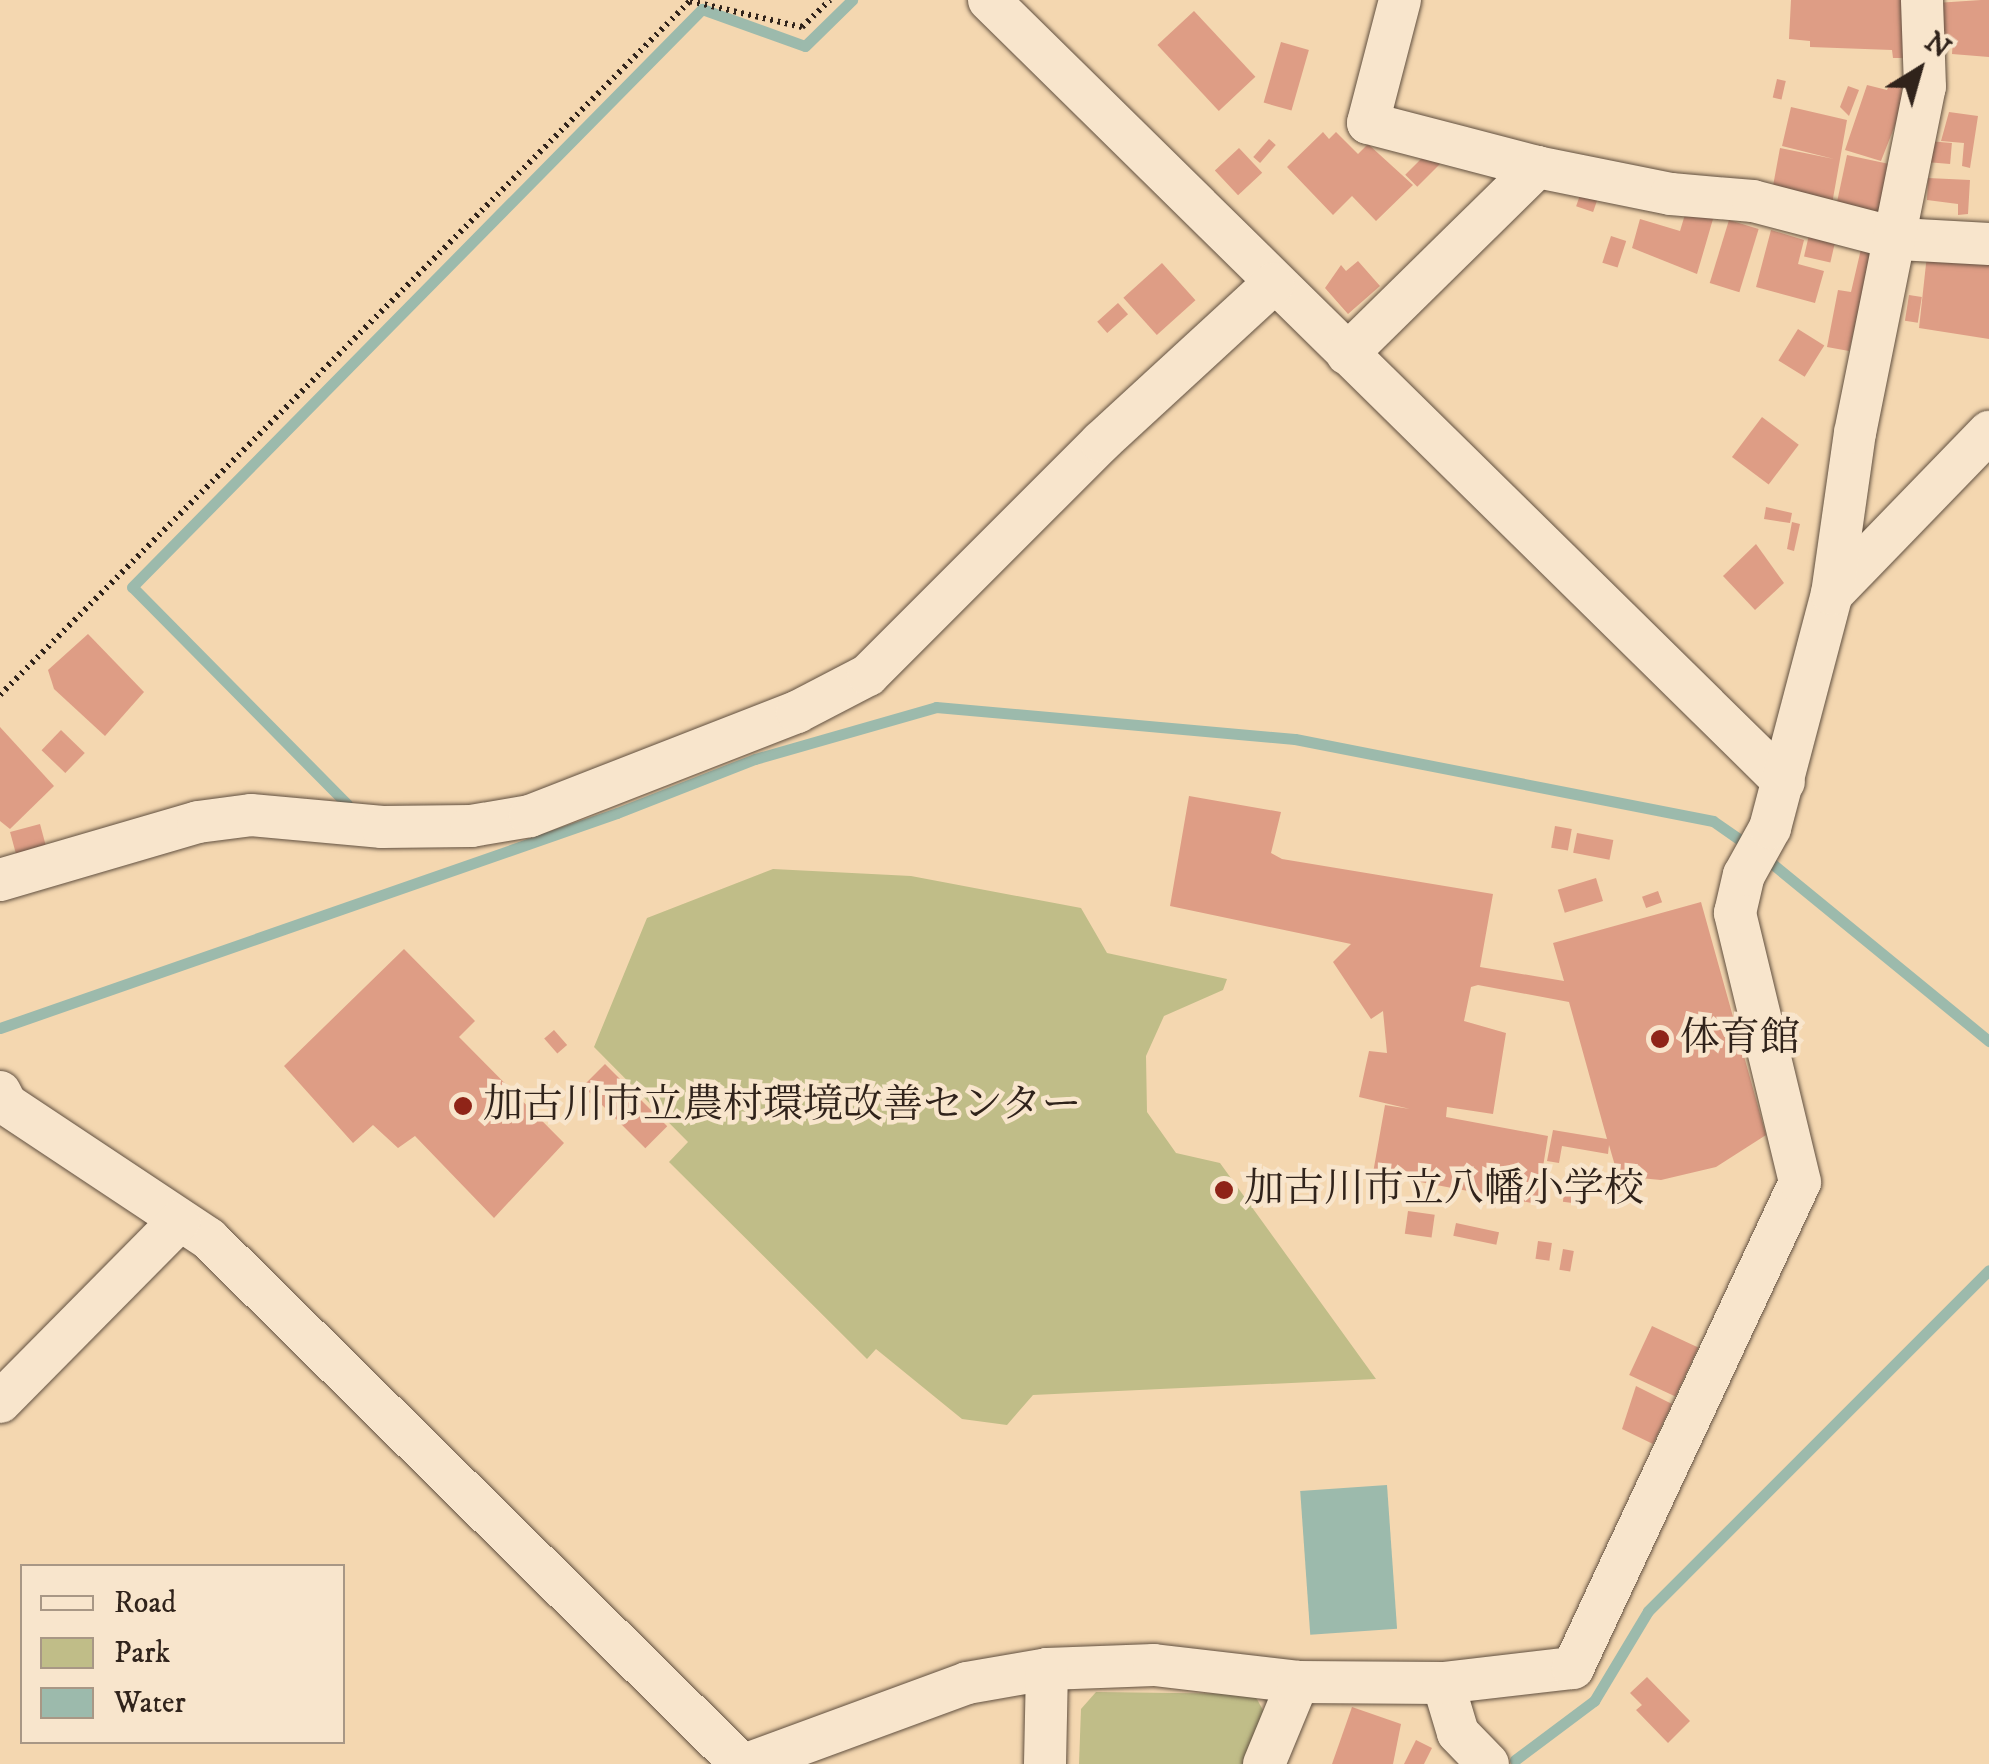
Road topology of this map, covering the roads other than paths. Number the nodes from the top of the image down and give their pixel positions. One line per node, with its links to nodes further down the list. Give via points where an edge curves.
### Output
1 (989, 0): 7 (street)
2 (1400, 0): 4 (street, via 1368,123)
3 (1922, 0): 5 (street, via 1925,87)
4 (1537, 167): 5 (street, via 1671,194 1753,201); 8 (street)
5 (1899, 239): 6 (street); 10 (street, via 1856,432)
6 (1989, 244)
7 (1273, 284): 8 (street); 12 (street, via 1101,442 868,675 797,712 530,816 471,826 382,827 251,815 198,822)
8 (1347, 354): 11 (street)
9 (1989, 432): 10 (street)
10 (1832, 594): 11 (street)
11 (1784, 782): 18 (street, via 1735,913 1800,1182 1574,1668)
12 (0, 880)
13 (0, 1092): 14 (street, via 6,1104)
14 (179, 1222): 15 (street); 19 (street, via 209,1239)
15 (0, 1402)
16 (1047, 1669): 17 (street, via 1154,1665); 19 (street, via 967,1683); 20 (street)
17 (1298, 1682): 18 (street); 21 (street)
18 (1443, 1683): 22 (street, via 1458,1733)
19 (744, 1764)
20 (1045, 1764)
21 (1264, 1764)
22 (1488, 1764)

